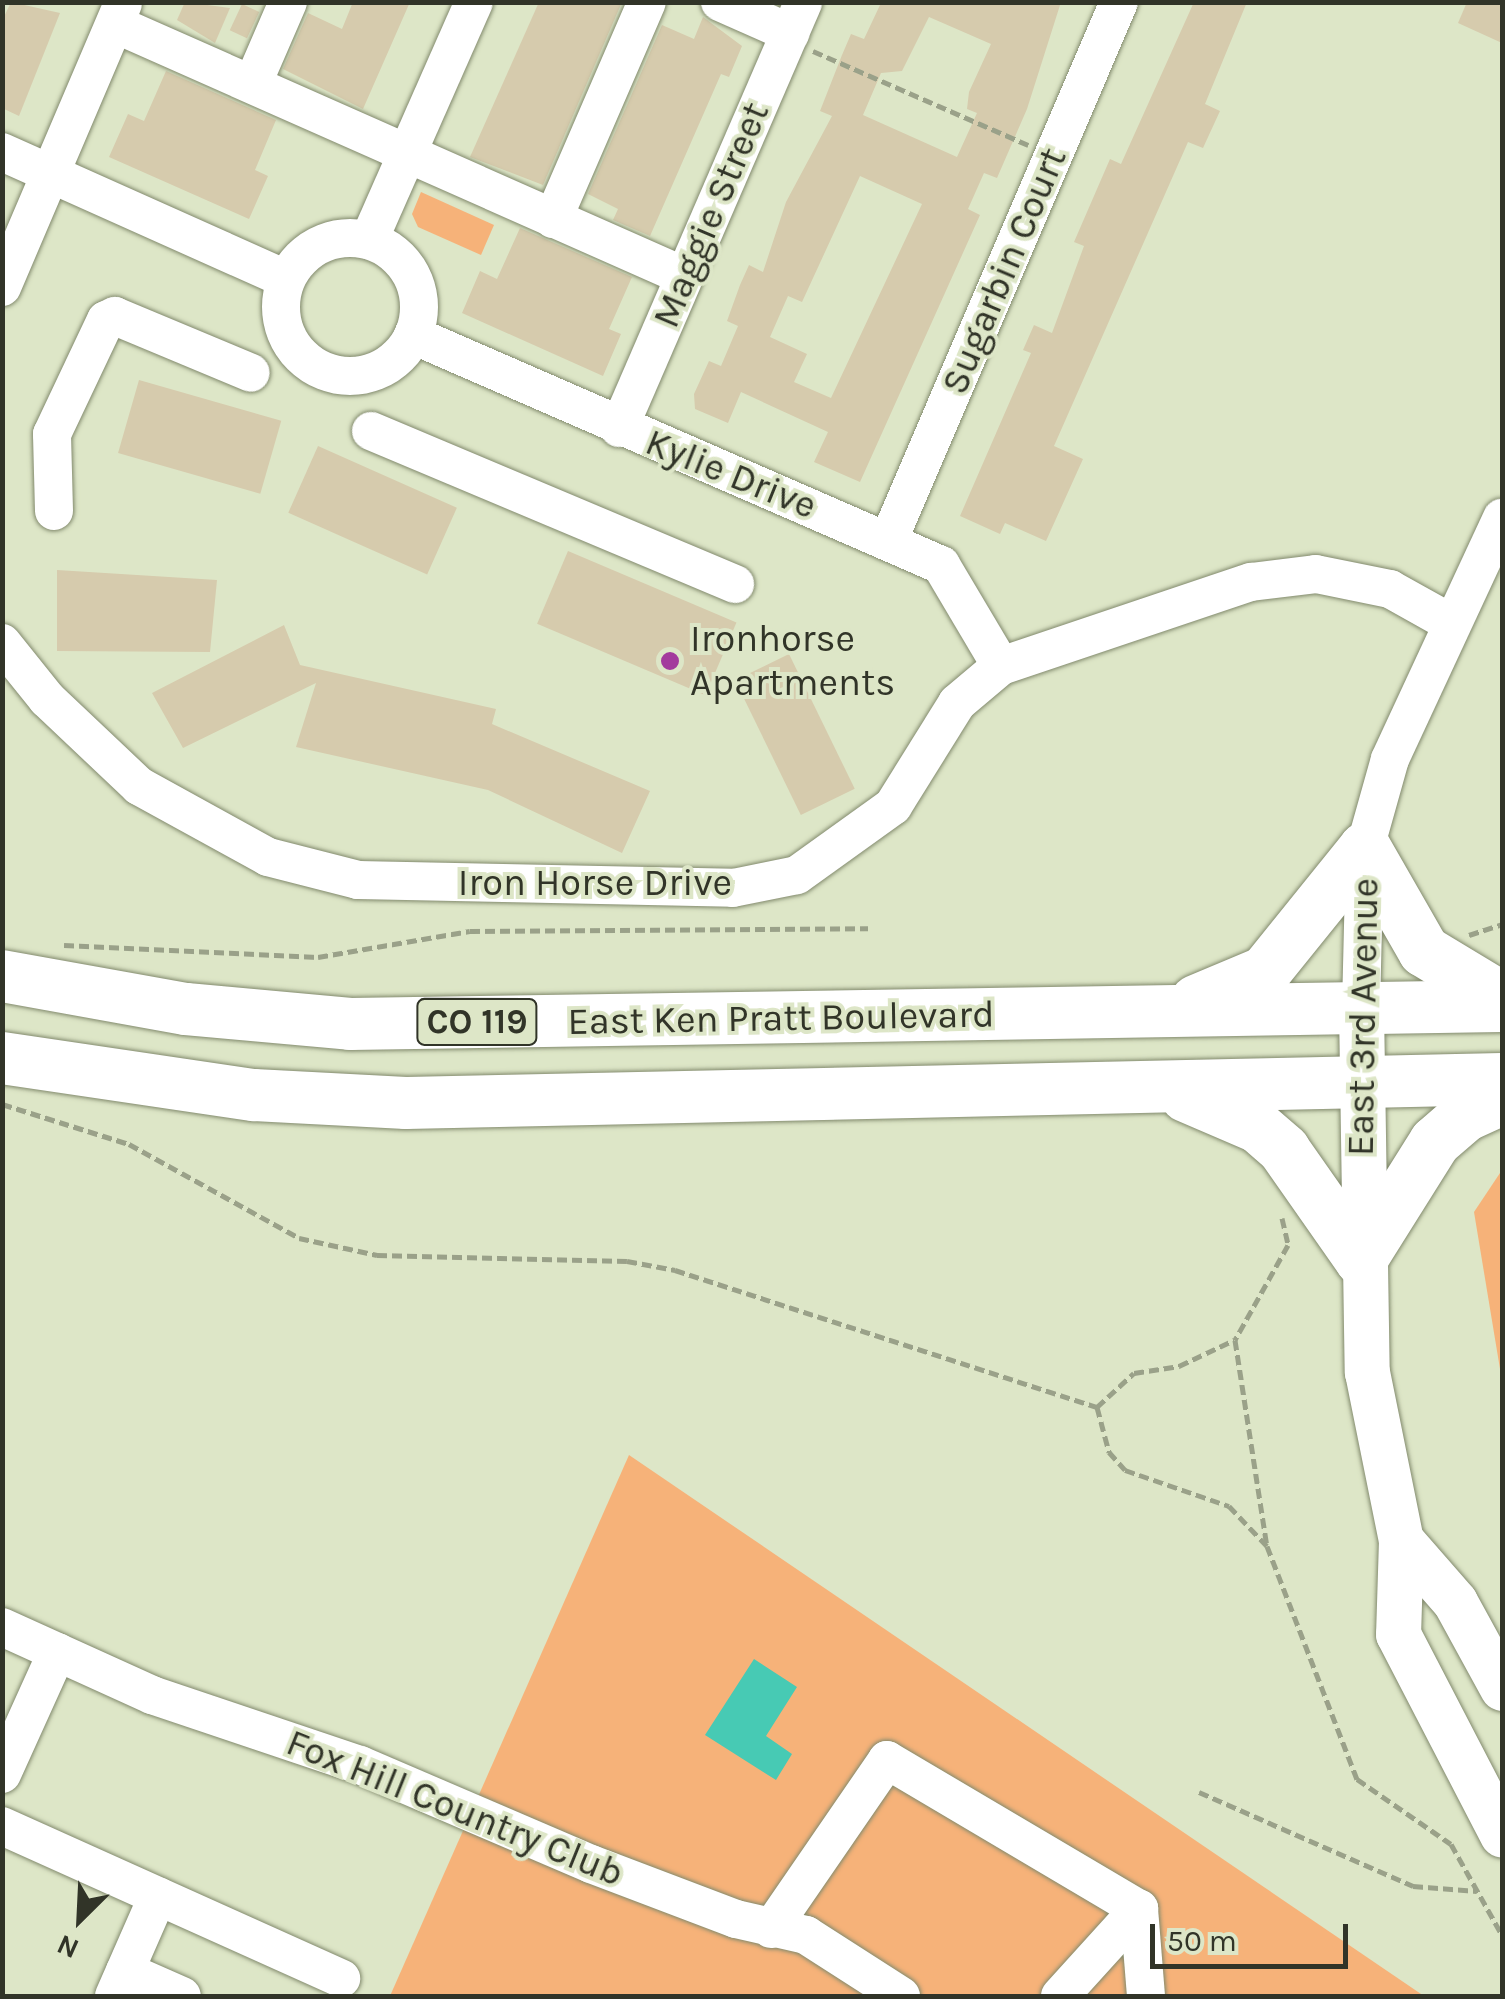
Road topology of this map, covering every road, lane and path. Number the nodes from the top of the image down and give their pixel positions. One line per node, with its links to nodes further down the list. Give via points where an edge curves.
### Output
1 (288, 2): 8 (street)
2 (474, 2): 10 (street)
3 (647, 2): 13 (street)
4 (720, 2): 7 (street)
5 (1119, 2): 11 (street, Sugarbin Court)
6 (119, 13): 8 (street); 12 (street)
7 (793, 25): 11 (path); 15 (street, Maggie Street)
8 (253, 83): 10 (street)
9 (2, 152): 12 (street)
10 (406, 156): 13 (street); 14 (street)
11 (1054, 156): 24 (street, Sugarbin Court)
12 (52, 173): 16 (street); 17 (street)
13 (553, 220): 15 (street)
14 (369, 240): 16 (street, via 325,241); 18 (street, via 412,273 419,296)
15 (684, 276): 20 (street, Maggie Street)
16 (286, 279): 18 (street, via 280,315 287,338 321,370 368,374 391,364)
17 (2, 287)
18 (413, 335): 20 (street, Kylie Drive)
19 (252, 372): 22 (street, via 115,316 106,320 52,434)
20 (618, 428): 24 (street, Kylie Drive)
21 (372, 431): 25 (street)
22 (54, 511)
23 (1502, 518): 26 (street, East 3rd Avenue)
24 (889, 539): 28 (street, Kylie Drive, via 941,566)
25 (735, 584)
26 (1451, 624): 28 (street, Iron Horse Drive, via 1390,589 1316,574 1251,582); 29 (street, East 3rd Avenue, via 1390,760)
27 (2, 642): 28 (street, Iron Horse Drive, via 47,699 139,786 268,857 358,880 398,881 732,888 797,875 893,806 957,703)
28 (1001, 666)
29 (1366, 848): 33 (highway, via 1424,951); 35 (street, East 3rd Avenue); 36 (highway, via 1265,972)
30 (868, 928): 31 (path, via 470,931 318,957)
31 (58, 944)
32 (2, 976): 36 (highway, East Ken Pratt Boulevard / CO 119, via 186,1009 350,1024)
33 (1502, 998)
34 (1502, 1006): 35 (highway, East Ken Pratt Boulevard / CO 119)
35 (1361, 1008): 36 (highway, East Ken Pratt Boulevard / CO 119); 39 (main road, East 3rd Avenue)
36 (1161, 1011)
37 (2, 1058): 40 (highway, East Ken Pratt Boulevard / CO 119, via 254,1095 406,1102)
38 (1502, 1079): 39 (highway, East Ken Pratt Boulevard / CO 119)
39 (1360, 1082): 40 (highway, East Ken Pratt Boulevard / CO 119); 44 (main road, East 3rd Avenue)
40 (1164, 1089): 44 (highway, via 1241,1118 1284,1150)
41 (1502, 1099): 44 (highway, via 1464,1116 1435,1142)
42 (2, 1104): 46 (path, via 128,1144 298,1238 377,1255 627,1261 674,1270)
43 (1281, 1213): 45 (path, via 1288,1245)
44 (1361, 1260): 47 (main road, East 3rd Avenue, via 1367,1372)
45 (1235, 1340): 46 (path, via 1179,1366 1134,1373); 48 (path)
46 (1097, 1407): 48 (path, via 1109,1452 1125,1470 1229,1506)
47 (1401, 1540): 51 (main road, East 3rd Avenue, via 1455,1602); 55 (main road, East 3rd Avenue, via 1398,1634)
48 (1267, 1546): 56 (path, via 1358,1779 1450,1844)
49 (2, 1627): 50 (street, Fox Hill Country Club)
50 (57, 1652): 52 (street); 59 (street, Fox Hill Country Club)
51 (1502, 1688)
52 (2, 1774)
53 (1199, 1792): 56 (path, via 1413,1886)
54 (2, 1826): 57 (street)
55 (1502, 1835)
56 (1478, 1891): 60 (path)
57 (158, 1896): 61 (street); 62 (street)
58 (1139, 1909): 59 (street, via 887,1760); 65 (street); 66 (street)
59 (771, 1929): 64 (street, Fox Hill Country Club, via 806,1935)
60 (1502, 1935)
61 (341, 1978)
62 (119, 1984): 63 (street)
63 (182, 1996)
64 (901, 1996)
65 (1060, 1996)
66 (1146, 1996)

